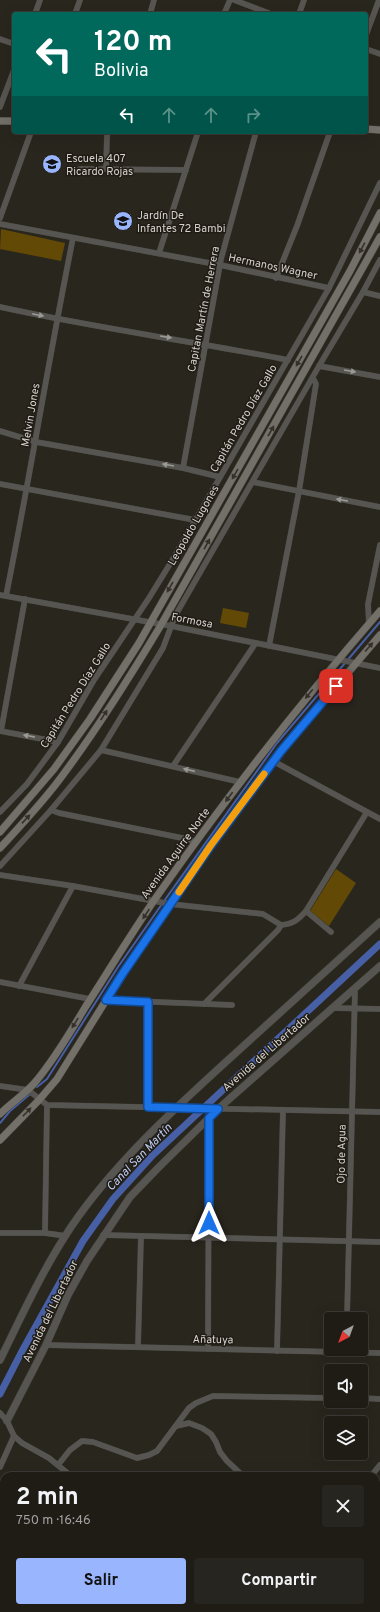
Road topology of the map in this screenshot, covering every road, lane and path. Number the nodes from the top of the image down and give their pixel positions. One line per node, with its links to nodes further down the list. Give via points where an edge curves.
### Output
1 (40, 0): 8 (street)
2 (80, 0): 9 (street)
3 (154, 0): 10 (street)
4 (230, 0): 11 (street)
5 (234, 0): 12 (street)
6 (304, 0): 13 (street)
7 (379, 0): 14 (street)
8 (36, 12)
9 (76, 12)
10 (151, 12)
11 (225, 12)
12 (267, 12)
13 (300, 12)
14 (368, 30)
15 (0, 39): 16 (street)
16 (12, 43)
17 (368, 50): 18 (street)
18 (380, 54)
19 (12, 75): 20 (street)
20 (0, 108)
21 (0, 121): 22 (main road)
22 (12, 121)
23 (368, 129): 24 (main road)
24 (380, 130)
25 (30, 134): 35 (street)
26 (108, 134): 31 (street)
27 (197, 134): 32 (street)
28 (255, 134): 41 (street, Capitan Martín de Herrera)
29 (329, 134): 42 (street)
30 (80, 169): 31 (street)
31 (106, 169): 32 (street)
32 (186, 170): 39 (street)
33 (380, 183): 43 (street, Capitán Pedro Díaz Gallo)
34 (380, 213): 68 (main road, Leopoldo Lugones, one-way to 68, via 350,271)
35 (0, 218)
36 (0, 224): 38 (street, Hermanos Wagner)
37 (380, 237): 70 (main road, Leopoldo Lugones, one-way to 37)
38 (74, 238): 39 (street, Hermanos Wagner); 47 (street, Melvin Jones)
39 (159, 253): 41 (street, Hermanos Wagner)
40 (380, 260): 44 (street)
41 (220, 264): 42 (street, Hermanos Wagner); 48 (street, Capitan Martín de Herrera)
42 (276, 278): 43 (street, Hermanos Wagner)
43 (329, 288): 49 (street, Capitán Pedro Díaz Gallo)
44 (363, 292): 45 (street); 50 (street)
45 (380, 296)
46 (0, 307): 47 (street, one-way to 47)
47 (56, 319): 48 (street, one-way to 48); 54 (street, Melvin Jones)
48 (206, 344): 49 (street); 55 (street, Capitan Martín de Herrera)
49 (288, 360): 56 (street, Capitán Pedro Díaz Gallo)
50 (319, 366): 51 (street, one-way to 51); 52 (street)
51 (380, 377)
52 (312, 378): 57 (street); 60 (street, via 316,384)
53 (0, 431): 54 (street)
54 (36, 442): 55 (street, one-way to 54); 59 (street, Melvin Jones)
55 (183, 468): 56 (street)
56 (220, 477): 62 (street, Capitán Pedro Díaz Gallo)
57 (253, 482): 60 (street); 71 (street)
58 (0, 484): 59 (street)
59 (27, 489): 62 (street); 64 (street, Melvin Jones)
60 (299, 491): 61 (street, one-way to 60); 74 (street)
61 (380, 507)
62 (194, 520): 67 (street, Capitán Pedro Díaz Gallo, via 173,559)
63 (380, 545): 69 (street, via 368,604)
64 (3, 595): 65 (street, Formosa)
65 (25, 599): 67 (street, Formosa); 78 (street)
66 (380, 611): 69 (main road, Avenida Aguirre Norte)
67 (134, 620): 68 (street, Formosa); 79 (street, Capitán Pedro Díaz Gallo, via 94,680)
68 (150, 623): 70 (street, Formosa); 88 (main road, Leopoldo Lugones, via 90,719 54,769)
69 (369, 624): 75 (main road, Avenida Aguirre Norte)
70 (161, 625): 71 (street, Formosa); 90 (main road, Leopoldo Lugones, one-way to 70, via 65,773)
71 (171, 626): 73 (street, Formosa); 80 (street, via 163,648)
72 (380, 635): 76 (main road, one-way to 72)
73 (255, 644): 74 (street, Formosa); 82 (street)
74 (269, 646): 75 (street, Formosa)
75 (340, 660): 76 (street, Formosa); 83 (main road, Avenida Aguirre Norte, one-way to 83)
76 (352, 663): 77 (street, Formosa); 81 (main road)
77 (380, 668)
78 (1, 731): 79 (street, one-way to 78)
79 (58, 742): 85 (street, Capitán Pedro Díaz Gallo, via 27,784)
80 (101, 750): 82 (street); 84 (street)
81 (273, 761): 86 (street); 95 (main road)
82 (172, 766): 83 (street, one-way to 82)
83 (240, 782): 89 (main road, Avenida Aguirre Norte, one-way to 89)
84 (51, 810): 89 (street); 91 (street)
85 (0, 812)
86 (367, 812): 87 (street); 96 (street)
87 (380, 819)
88 (0, 832)
89 (195, 842): 94 (main road, Avenida Aguirre Norte)
90 (0, 848)
91 (0, 866)
92 (0, 875): 93 (street)
93 (72, 886): 94 (street); 102 (street)
94 (156, 901): 95 (street); 104 (main road, Avenida Aguirre Norte, one-way to 104)
95 (167, 904): 98 (street, via 262,914); 105 (main road)
96 (306, 911): 98 (street, via 298,921); 99 (street)
97 (380, 922): 117 (street, Avenida del Libertador)
98 (281, 925): 107 (street)
99 (331, 932)
100 (380, 966): 103 (street, Avenida del Libertador)
101 (0, 982): 102 (street)
102 (18, 986): 104 (street)
103 (355, 989): 109 (street, Avenida del Libertador); 110 (street, Ojo de Agua)
104 (90, 1000): 113 (main road, Avenida Aguirre Norte, one-way to 113, via 58,1051)
105 (106, 1000): 106 (street); 114 (main road, via 57,1079)
106 (148, 1002): 107 (street); 116 (street)
107 (204, 1004): 108 (street)
108 (232, 1005)
109 (333, 1008): 110 (street); 118 (street, Avenida del Libertador)
110 (354, 1009): 111 (street); 120 (street, Ojo de Agua)
111 (380, 1009)
112 (0, 1086): 113 (street)
113 (28, 1090): 114 (street); 122 (main road, Avenida Aguirre Norte)
114 (39, 1100): 115 (street); 124 (main road, one-way to 114)
115 (47, 1105): 116 (street); 126 (street)
116 (148, 1107): 117 (street)
117 (175, 1108): 118 (street); 128 (street, Avenida del Libertador, via 96,1194)
118 (218, 1109): 119 (street); 123 (street, Avenida del Libertador)
119 (283, 1110): 120 (street); 131 (street)
120 (352, 1112): 121 (street); 132 (street, Ojo de Agua)
121 (380, 1112)
122 (0, 1114)
123 (209, 1118): 127 (street, Avenida del Libertador, via 130,1197); 130 (street)
124 (0, 1140)
125 (0, 1233): 126 (street)
126 (45, 1233): 128 (street)
127 (103, 1235): 129 (street); 135 (street, Avenida del Libertador, via 68,1295)
128 (66, 1236): 136 (street, Avenida del Libertador)
129 (141, 1236): 130 (street); 137 (street)
130 (209, 1238): 131 (street); 138 (street)
131 (280, 1239): 132 (street); 139 (street)
132 (349, 1241): 133 (street); 134 (street, Ojo de Agua)
133 (380, 1242)
134 (347, 1312)
135 (46, 1345): 137 (street, Añatuya); 148 (street, Avenida del Libertador)
136 (4, 1346): 143 (street, Avenida del Libertador)
137 (138, 1347): 138 (street, Añatuya)
138 (208, 1349): 139 (street, Añatuya)
139 (277, 1350): 140 (street, Añatuya)
140 (324, 1351)
141 (368, 1352): 142 (street, Añatuya)
142 (380, 1353)
143 (0, 1360)
144 (324, 1398): 149 (street, via 213,1396 189,1408)
145 (368, 1398): 146 (street)
146 (380, 1399)
147 (0, 1413): 148 (street)
148 (7, 1421): 150 (street)
149 (176, 1426): 151 (street, via 157,1451 149,1455 137,1458 93,1442 82,1441 70,1450); 154 (street, via 189,1423 211,1434 220,1452)
150 (14, 1436): 151 (street); 152 (street)
151 (58, 1465): 153 (street)
152 (0, 1467)
153 (66, 1472)
154 (239, 1472)

